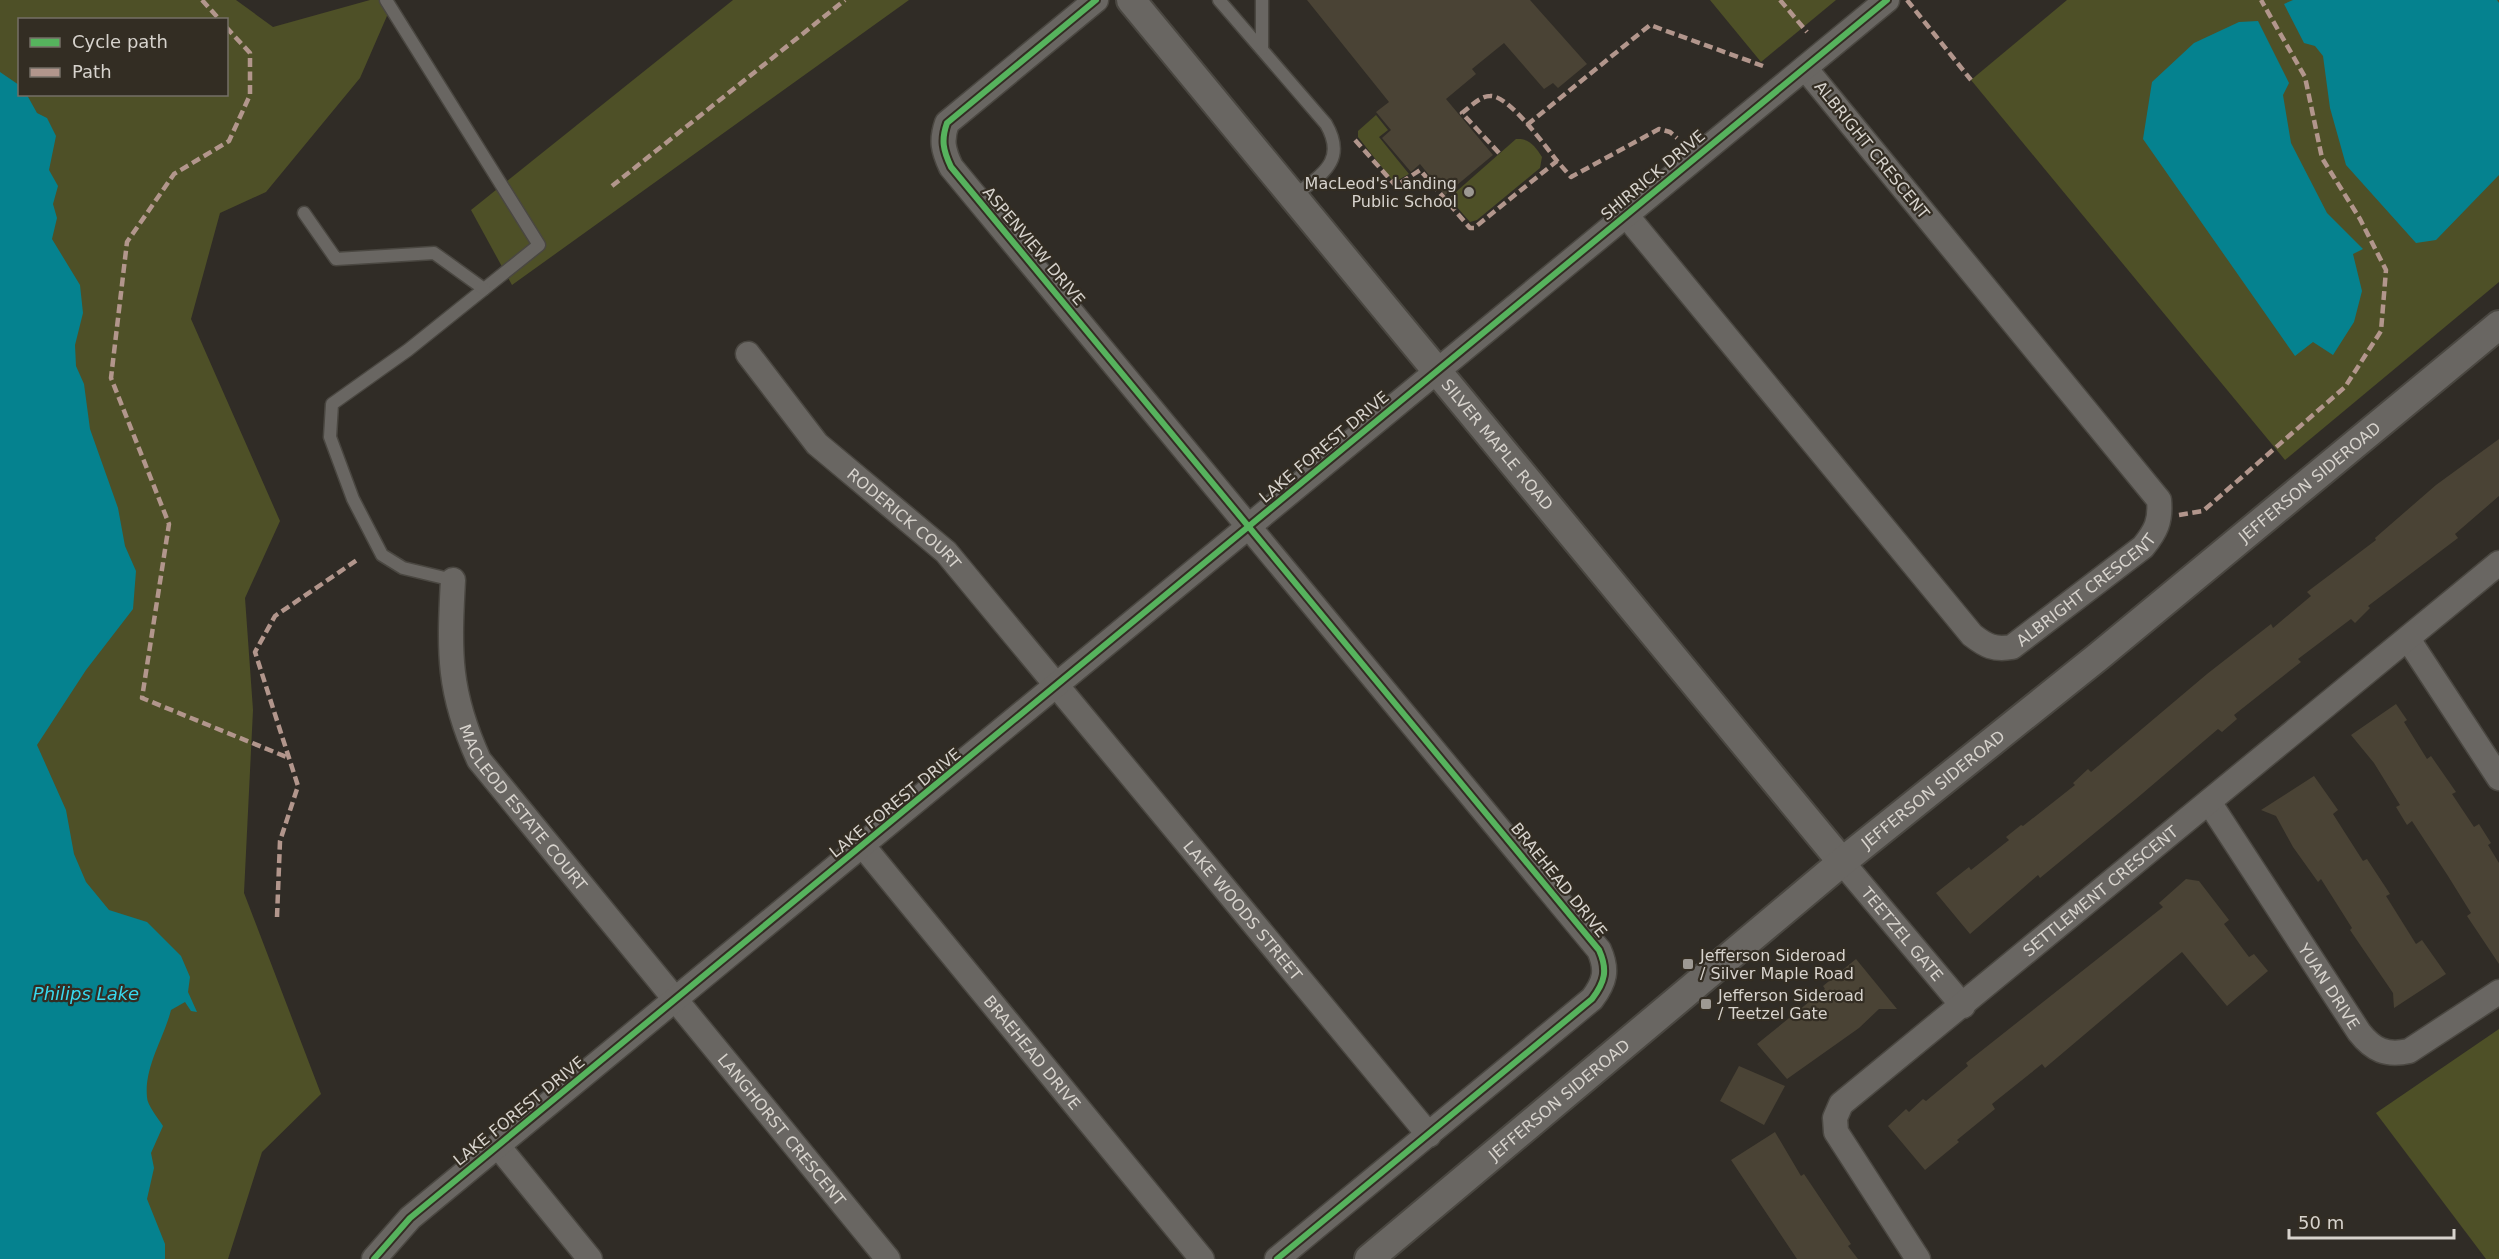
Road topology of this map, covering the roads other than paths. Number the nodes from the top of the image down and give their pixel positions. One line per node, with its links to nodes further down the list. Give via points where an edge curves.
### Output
1 (386, 0): 12 (lane, via 539,245)
2 (1096, 0): 16 (street, ASPENVIEW DRIVE, via 958,111 947,123 943,152 963,182)
3 (1131, 0): 9 (street, SILVER MAPLE ROAD)
4 (1219, 0): 7 (lane)
5 (1262, 0): 7 (lane)
6 (1887, 0): 8 (street, SHIRRICK DRIVE)
7 (1262, 49): 9 (lane, via 1333,136 1333,160)
8 (1805, 68): 11 (street, SHIRRICK DRIVE); 11 (street, ALBRIGHT CRESCENT, via 2159,500 2160,517 2155,532 2143,547 2012,646 1998,649 1985,645 1972,635)
9 (1293, 197): 15 (street, SILVER MAPLE ROAD)
10 (304, 213): 12 (lane, via 336,260 434,253)
11 (1626, 214): 15 (street, SHIRRICK DRIVE)
12 (484, 289): 18 (lane, via 332,404 330,437 353,499 382,555 403,568)
13 (2499, 325): 24 (street, JEFFERSON SIDEROAD, via 2099,657)
14 (748, 354): 20 (street, RODERICK COURT, via 817,444 946,552)
15 (1437, 372): 16 (street, LAKE FOREST DRIVE); 24 (street, SILVER MAPLE ROAD)
16 (1250, 527): 20 (street, LAKE FOREST DRIVE); 28 (street, BRAEHEAD DRIVE, via 1599,950 1604,962 1601,987 1592,999)
17 (2499, 563): 19 (street, SETTLEMENT CRESCENT)
18 (453, 580): 26 (street, MACLEOD ESTATE COURT, via 452,678 479,760)
19 (2408, 639): 21 (street); 22 (street, SETTLEMENT CRESCENT)
20 (1059, 686): 23 (street, LAKE FOREST DRIVE); 28 (street, LAKE WOODS STREET)
21 (2499, 778)
22 (2209, 802): 25 (street, YUAN DRIVE, via 2359,1032 2380,1051 2409,1051); 27 (street, SETTLEMENT CRESCENT)
23 (863, 846): 26 (street, LAKE FOREST DRIVE); 33 (street, BRAEHEAD DRIVE)
24 (1842, 862): 27 (street, TEETZEL GATE); 35 (street, JEFFERSON SIDEROAD)
25 (2499, 992)
26 (675, 1000): 29 (street, LAKE FOREST DRIVE); 32 (street, LANGHORST CRESCENT)
27 (1963, 1006): 36 (street, SETTLEMENT CRESCENT, via 1841,1104 1835,1118 1836,1132 1843,1144)
28 (1429, 1135): 34 (street, BRAEHEAD DRIVE)
29 (498, 1146): 30 (street, LAKE FOREST DRIVE, via 410,1218); 31 (street)
30 (374, 1259)
31 (590, 1259)
32 (888, 1259)
33 (1202, 1259)
34 (1277, 1259)
35 (1369, 1259)
36 (1918, 1259)

